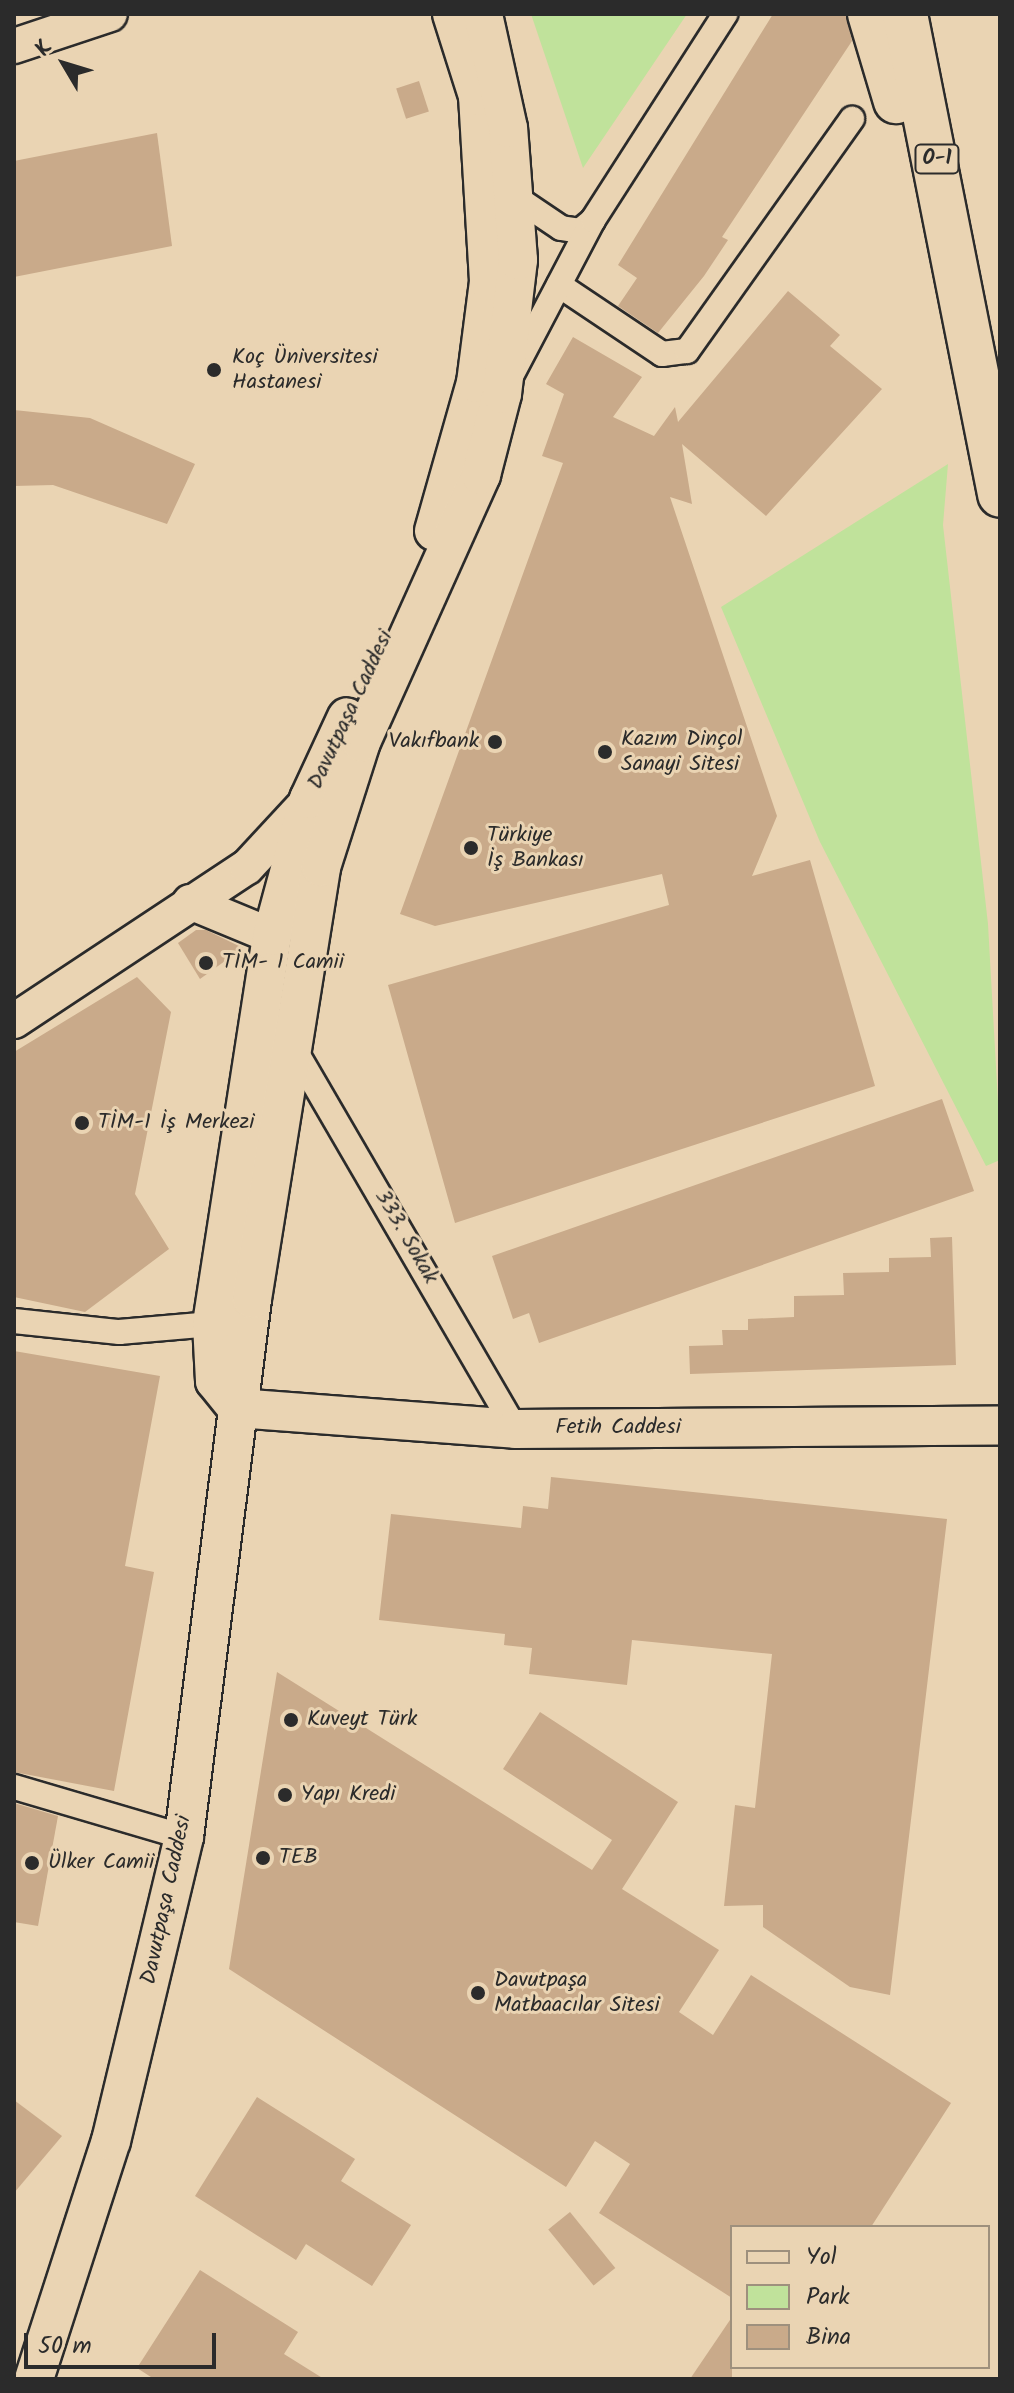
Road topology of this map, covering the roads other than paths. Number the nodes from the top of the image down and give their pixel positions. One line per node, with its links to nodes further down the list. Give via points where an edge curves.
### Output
1 (110, 14): 8 (street)
2 (452, 14): 16 (main road, Davutpaşa Caddesi, via 478,96 489,197 489,281 476,383 434,529)
3 (483, 14): 10 (main road, Davutpaşa Caddesi, via 497,64)
4 (507, 14): 10 (main road, via 529,119)
5 (725, 14): 11 (street)
6 (870, 14): 13 (highway, via 915,177)
7 (905, 14): 13 (highway, O-1)
8 (14, 46)
9 (852, 119): 12 (street, via 687,351 662,354)
10 (515, 197): 11 (street, via 561,228 580,231); 14 (main road, Davutpaşa Caddesi, via 518,260)
11 (593, 220): 12 (street)
12 (559, 285): 14 (street)
13 (961, 305): 15 (highway, O-1)
14 (502, 394): 20 (main road, Davutpaşa Caddesi, via 481,475 342,797 321,867)
15 (1000, 495)
16 (309, 799): 17 (street, via 247,867); 18 (main road, Davutpaşa Caddesi)
17 (190, 902): 18 (street); 19 (street)
18 (272, 936): 21 (main road, via 280,988 258,1159); 23 (main road, Davutpaşa Caddesi)
19 (14, 1021)
20 (293, 1047): 21 (main road, Davutpaşa Caddesi); 26 (street, 333. Sokak)
21 (269, 1205): 24 (main road, Davutpaşa Caddesi)
22 (14, 1321): 23 (street, via 119,1332)
23 (212, 1324): 24 (main road, Davutpaşa Caddesi, via 215,1381)
24 (237, 1408): 26 (main road, Fetih Caddesi); 28 (main road, Davutpaşa Caddesi)
25 (1000, 1426): 26 (main road, Fetih Caddesi)
26 (515, 1429)
27 (14, 1787): 28 (street)
28 (184, 1837): 29 (main road, Davutpaşa Caddesi, via 111,2141)
29 (34, 2379)

